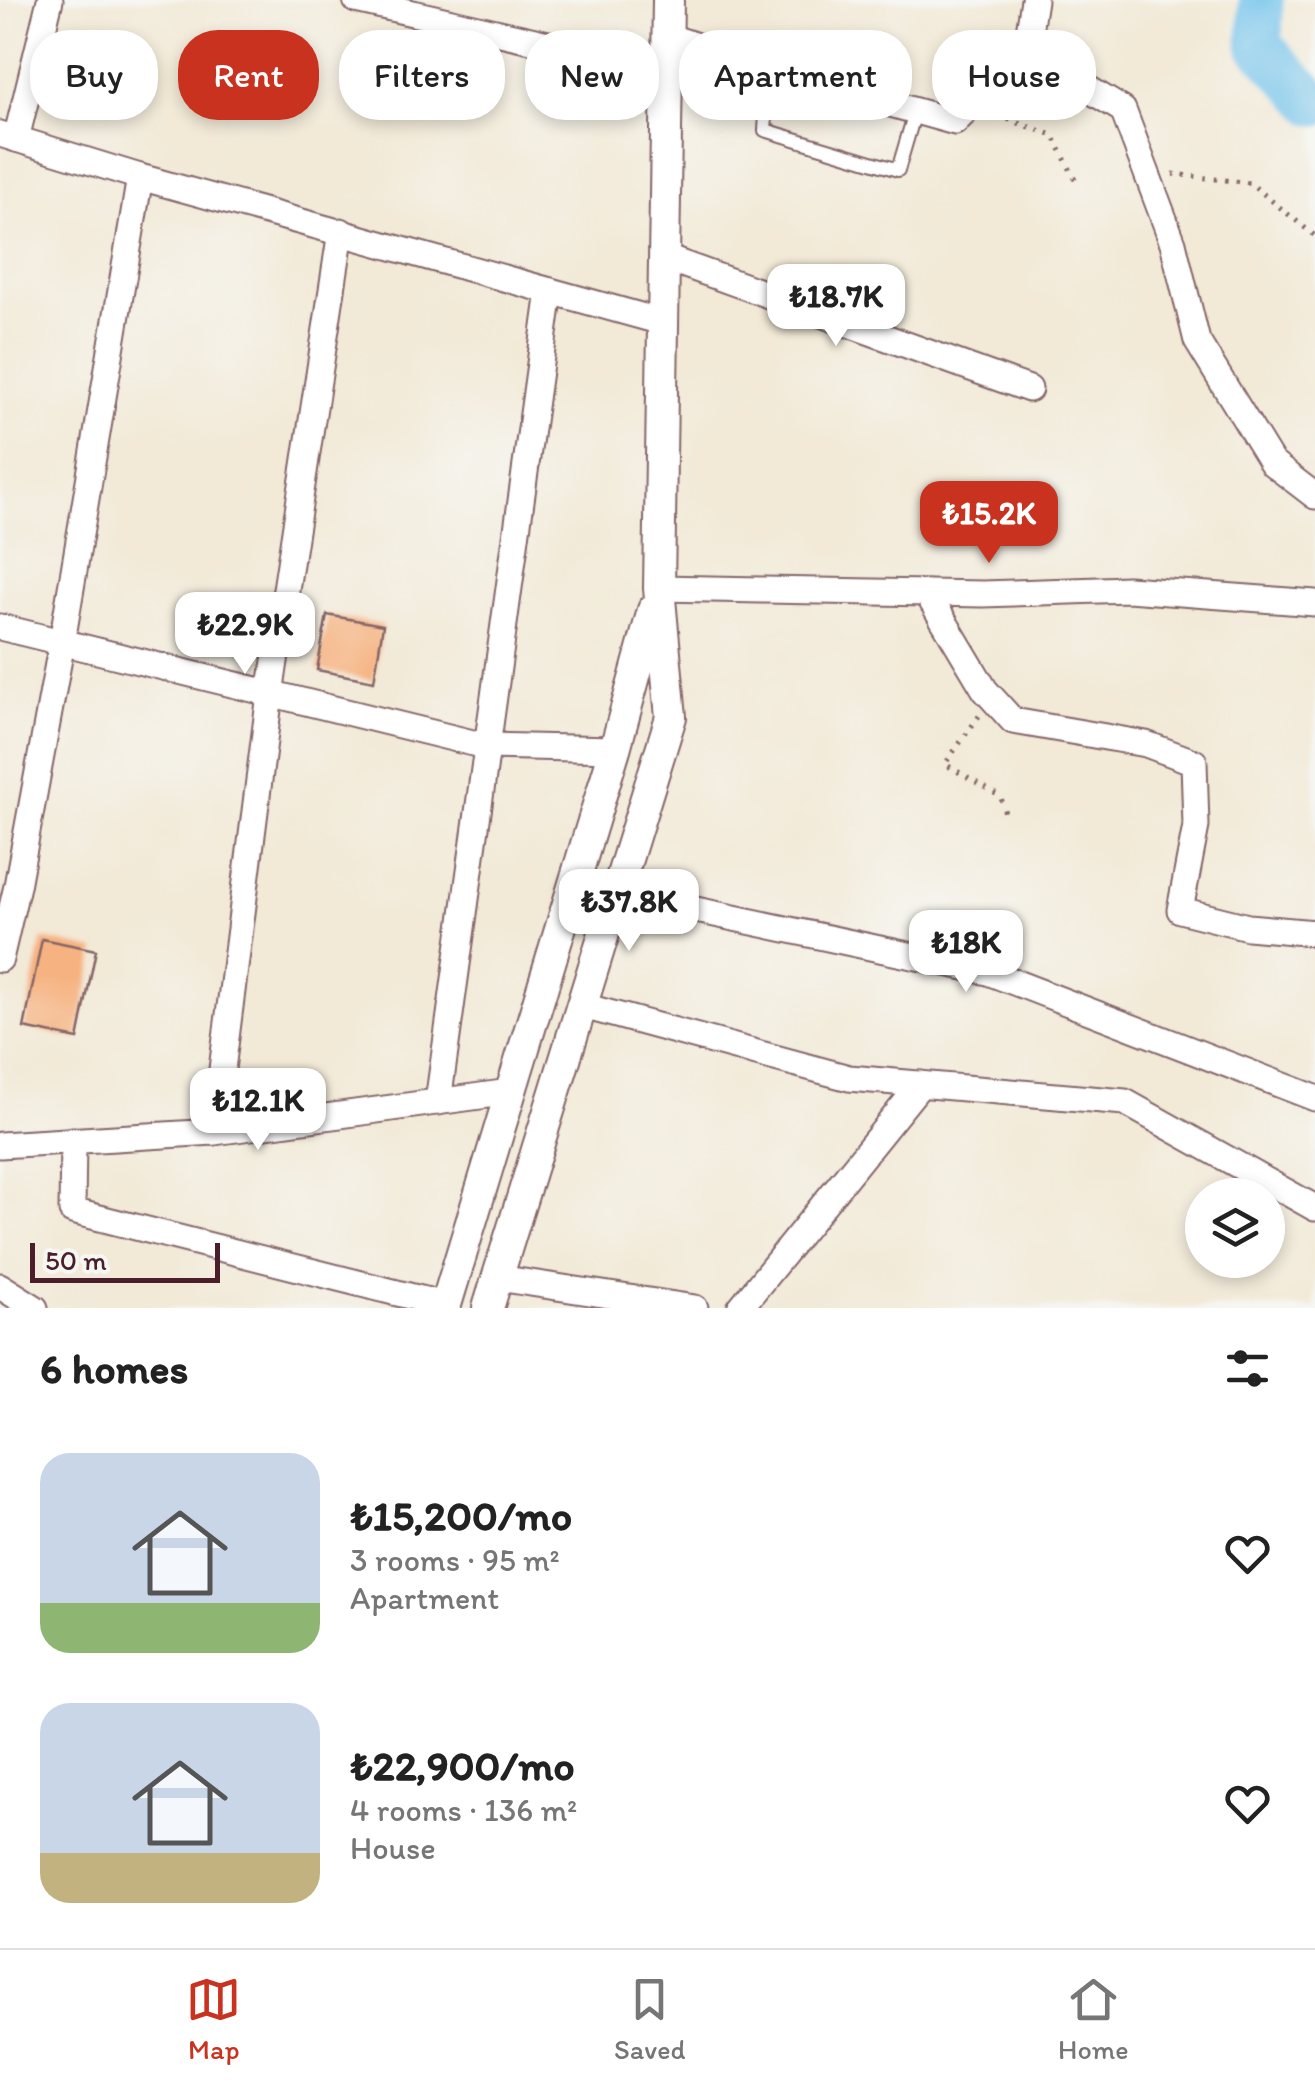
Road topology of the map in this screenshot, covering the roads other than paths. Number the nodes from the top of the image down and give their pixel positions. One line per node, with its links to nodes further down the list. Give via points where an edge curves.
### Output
1 (50, 0): 14 (street)
2 (356, 0): 8 (street)
3 (668, 0): 6 (street)
4 (1034, 0): 5 (street)
5 (1029, 30)
6 (666, 36): 7 (street); 8 (street)
7 (679, 40)
8 (666, 71): 17 (street)
9 (1096, 94): 21 (street, via 1123,110 1173,243 1197,341 1272,463)
10 (912, 111): 11 (street)
11 (915, 112): 12 (street); 13 (lane, via 898,170 765,130)
12 (932, 116)
13 (766, 120)
14 (8, 137): 15 (street)
15 (140, 177): 16 (street); 26 (street)
16 (340, 231): 18 (street); 27 (street)
17 (662, 256): 19 (street); 20 (street)
18 (550, 290): 19 (street); 28 (street)
19 (662, 322): 22 (street)
20 (1029, 389)
21 (1315, 496)
22 (659, 588): 23 (street); 29 (street); 30 (street, via 671,717)
23 (927, 593): 24 (street, via 1128,589); 31 (street, via 1013,721 1146,744 1194,762 1196,826 1180,910 1248,927)
24 (1315, 603)
25 (0, 627): 26 (street)
26 (62, 642): 27 (street); 32 (street)
27 (270, 694): 28 (street); 38 (street)
28 (486, 746): 29 (street); 37 (street)
29 (615, 749): 35 (street)
30 (616, 893): 33 (street); 36 (street, via 988,972)
31 (1315, 933)
32 (0, 959)
33 (583, 1006): 34 (street, via 850,1078); 42 (street)
34 (921, 1084): 41 (street, via 1125,1102); 48 (street)
35 (510, 1092): 37 (street); 44 (street)
36 (1315, 1098)
37 (438, 1102): 38 (street)
38 (214, 1132): 39 (street)
39 (73, 1140): 40 (street); 44 (street, via 72,1211)
40 (0, 1144)
41 (1315, 1208)
42 (498, 1278): 46 (street); 47 (street)
43 (0, 1286): 45 (street)
44 (445, 1306)
45 (35, 1308)
46 (488, 1308)
47 (695, 1308)
48 (740, 1308)

